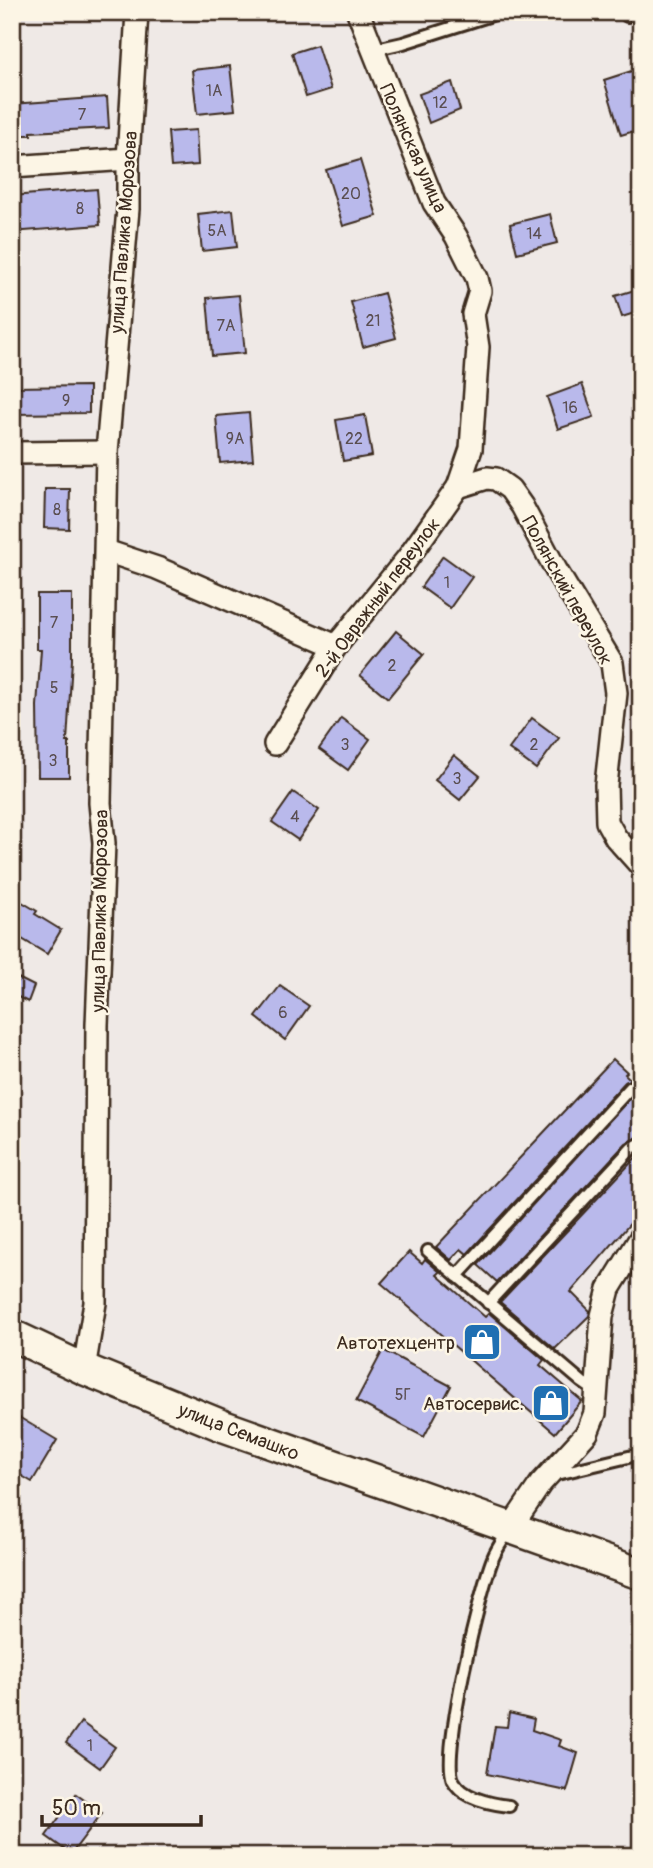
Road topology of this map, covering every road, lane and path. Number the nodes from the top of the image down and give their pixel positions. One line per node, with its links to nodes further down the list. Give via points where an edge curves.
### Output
1 (137, 12): 5 (street, улица Павлика Морозова)
2 (358, 12): 4 (street, Полянская улица)
3 (501, 12): 4 (lane)
4 (372, 50): 7 (street, Полянская улица, via 434,203 456,236 480,290 473,314 478,346)
5 (128, 159): 6 (street); 8 (street, улица Павлика Морозова, via 128,209)
6 (12, 167)
7 (471, 449): 10 (street, Полянский переулок); 11 (street, Полянская улица)
8 (107, 452): 9 (street); 12 (street, улица Павлика Морозова)
9 (12, 453)
10 (496, 479): 11 (street); 15 (street, Полянский переулок, via 522,506 612,663 616,693 606,785 607,822)
11 (458, 487): 13 (street, 2-й Овражный переулок, via 407,559)
12 (106, 551): 13 (street, via 157,568); 23 (street, улица Павлика Морозова, via 95,1303)
13 (335, 646): 14 (street, 2-й Овражный переулок)
14 (275, 744)
15 (641, 866)
16 (631, 1087): 20 (lane)
17 (641, 1143): 21 (lane)
18 (641, 1237): 24 (street, via 609,1289)
19 (428, 1251): 20 (lane)
20 (457, 1276): 21 (lane)
21 (488, 1303): 24 (lane)
22 (12, 1335): 23 (main road, улица Семашко)
23 (84, 1369): 27 (main road, улица Семашко, via 223,1426)
24 (595, 1391): 26 (street, via 595,1413 587,1433)
25 (640, 1454): 26 (lane)
26 (547, 1477): 27 (street)
27 (509, 1530): 28 (main road, улица Семашко); 29 (lane, via 494,1555 481,1595 455,1717 450,1771 464,1793)
28 (641, 1574)
29 (509, 1806)

